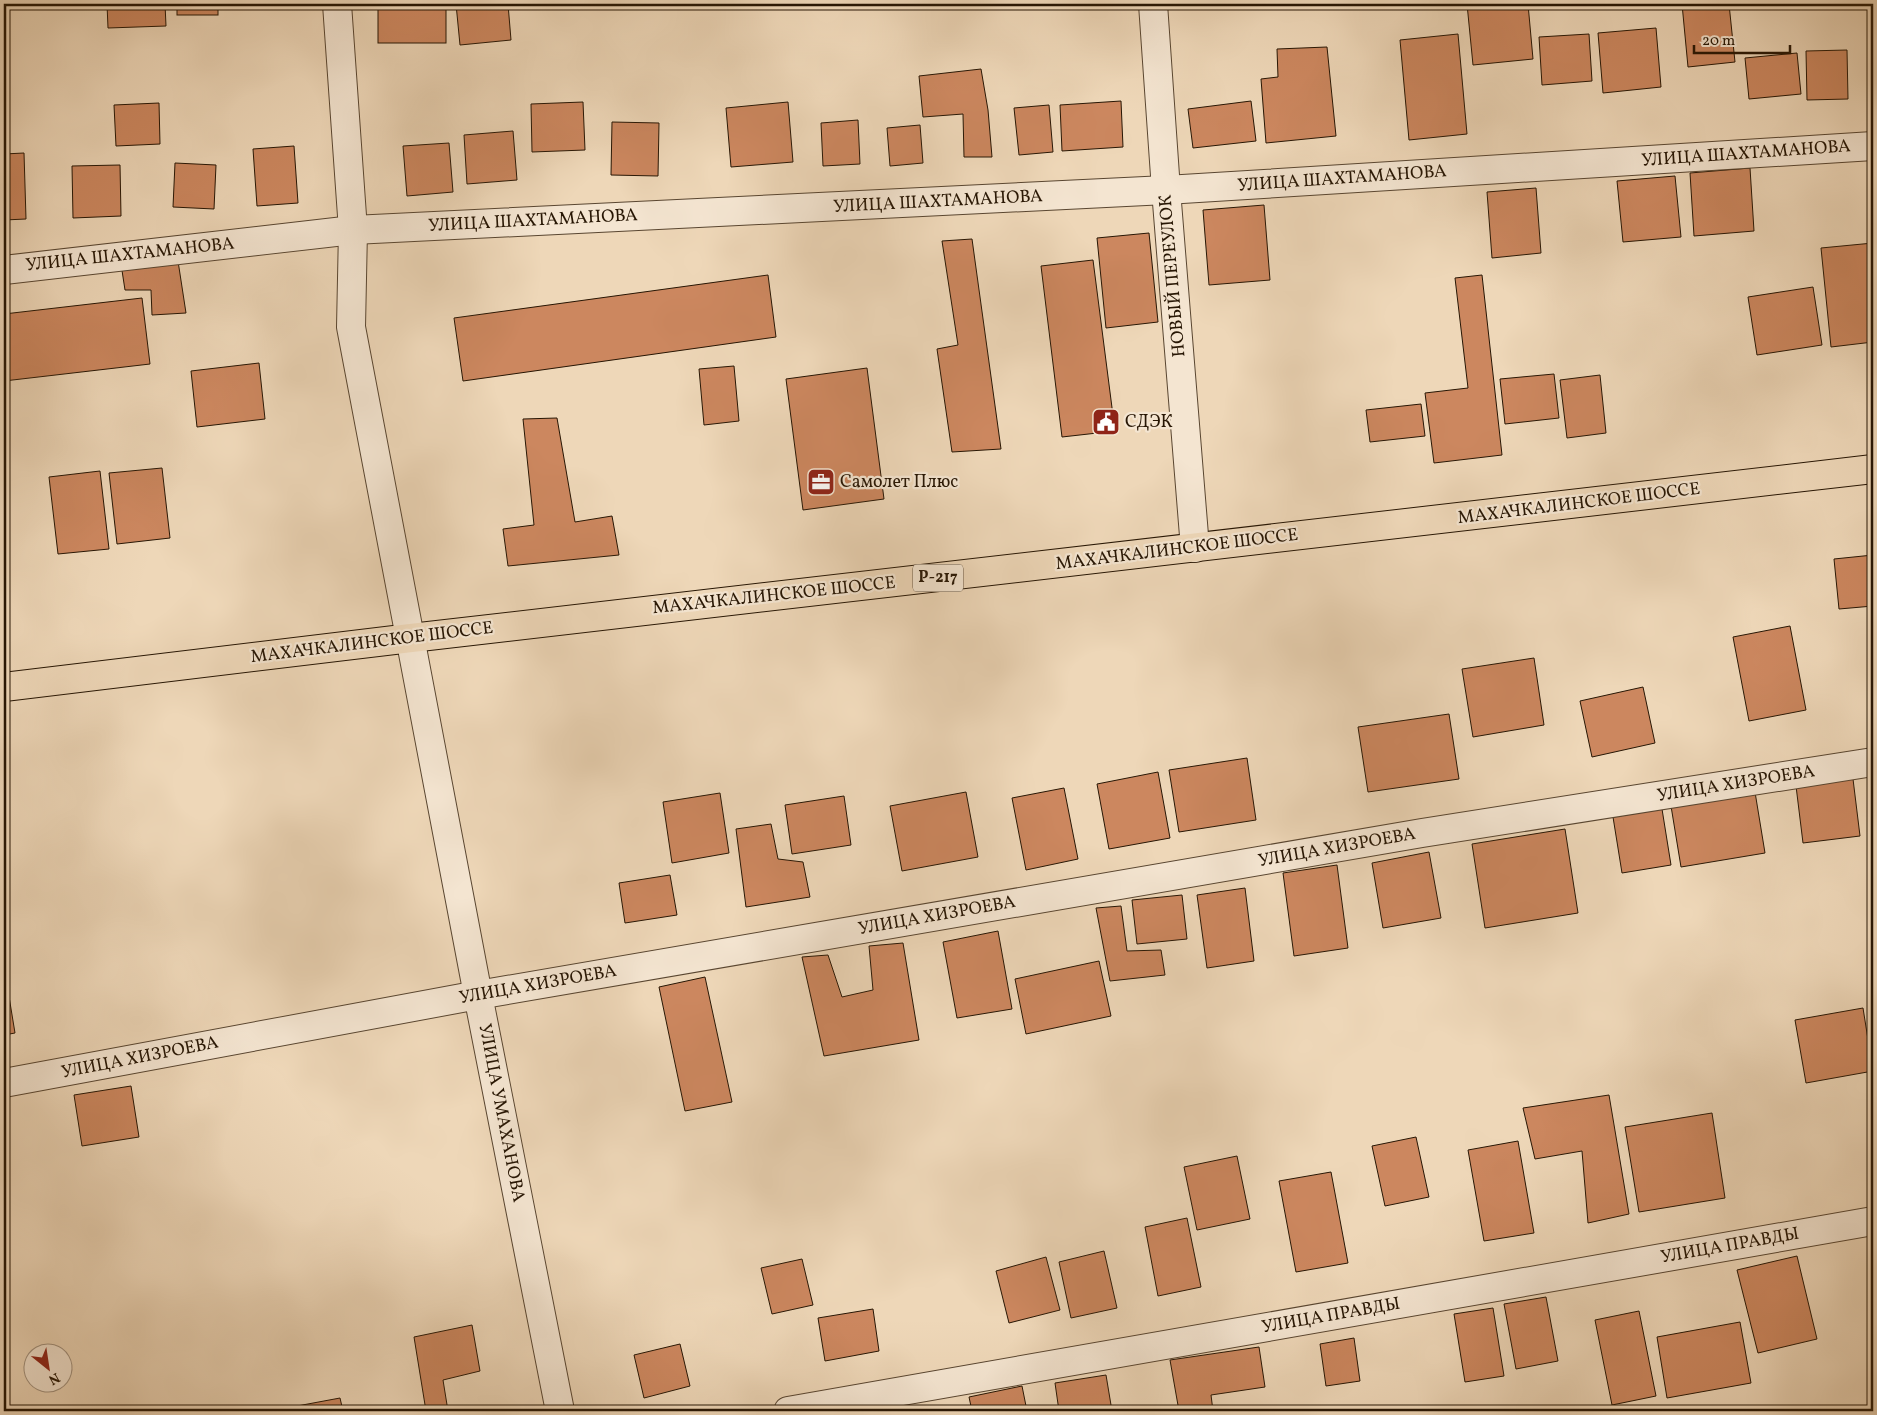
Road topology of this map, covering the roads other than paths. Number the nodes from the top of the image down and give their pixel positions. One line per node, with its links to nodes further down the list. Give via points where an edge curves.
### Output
1 (337, 4): 5 (street, УЛИЦА УМАХАНОВА)
2 (1153, 4): 4 (street, НОВЫЙ ПЕРЕУЛОК)
3 (1873, 146): 4 (street, УЛИЦА ШАХТАМАНОВА)
4 (1166, 190): 5 (street, УЛИЦА ШАХТАМАНОВА); 8 (street, НОВЫЙ ПЕРЕУЛОК)
5 (353, 230): 6 (street, УЛИЦА ШАХТАМАНОВА); 9 (street, УЛИЦА УМАХАНОВА, via 351,328)
6 (4, 270)
7 (1873, 469): 8 (highway, МАХАЧКАЛИНСКОЕ ШОССЕ / Р-217)
8 (1195, 548): 9 (highway, МАХАЧКАЛИНСКОЕ ШОССЕ / Р-217)
9 (411, 638): 10 (highway, МАХАЧКАЛИНСКОЕ ШОССЕ / Р-217); 12 (street, УЛИЦА УМАХАНОВА)
10 (4, 687)
11 (1873, 762): 12 (street, УЛИЦА ХИЗРОЕВА, via 1412,834)
12 (478, 995): 13 (street, УЛИЦА ХИЗРОЕВА); 15 (street, УЛИЦА УМАХАНОВА)
13 (4, 1083)
14 (1873, 1221): 16 (street, УЛИЦА ПРАВДЫ)
15 (560, 1411)
16 (788, 1411)

